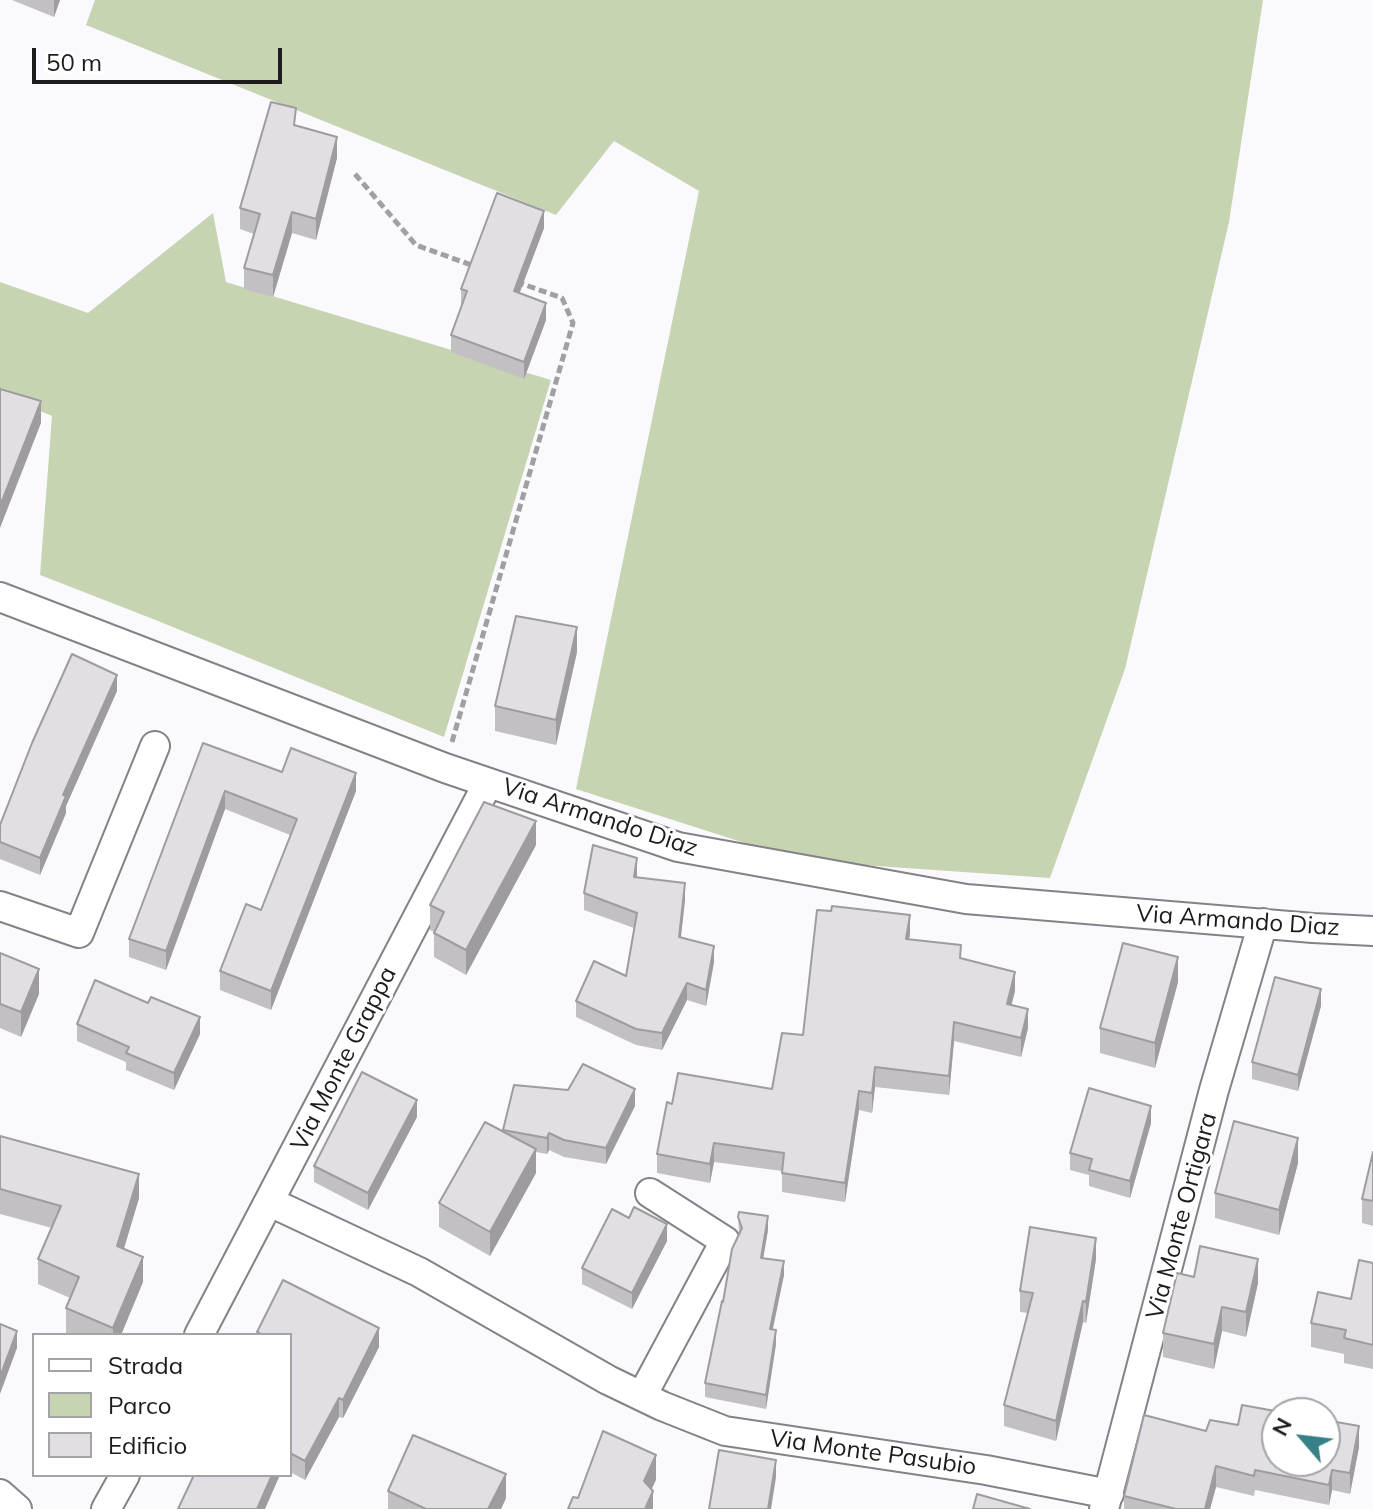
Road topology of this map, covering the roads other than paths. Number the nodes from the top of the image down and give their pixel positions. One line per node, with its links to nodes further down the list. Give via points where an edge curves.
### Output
1 (0, 597): 3 (street, Via Armando Diaz)
2 (155, 746): 4 (street, via 79,933)
3 (488, 783): 5 (street, Via Armando Diaz, via 693,850 966,899); 8 (street, Via Monte Grappa)
4 (0, 906)
5 (1263, 923): 6 (street, Via Armando Diaz); 13 (street, Via Monte Ortigara)
6 (1373, 931)
7 (650, 1193): 10 (street, via 725,1241)
8 (270, 1202): 9 (street, Via Monte Grappa); 10 (street, Via Monte Pasubio, via 419,1272)
9 (200, 1333)
10 (642, 1396): 13 (street, Via Monte Pasubio, via 725,1431 986,1470)
11 (124, 1477): 15 (street)
12 (0, 1494): 14 (street)
13 (1107, 1502)
14 (17, 1509)
15 (106, 1509)

